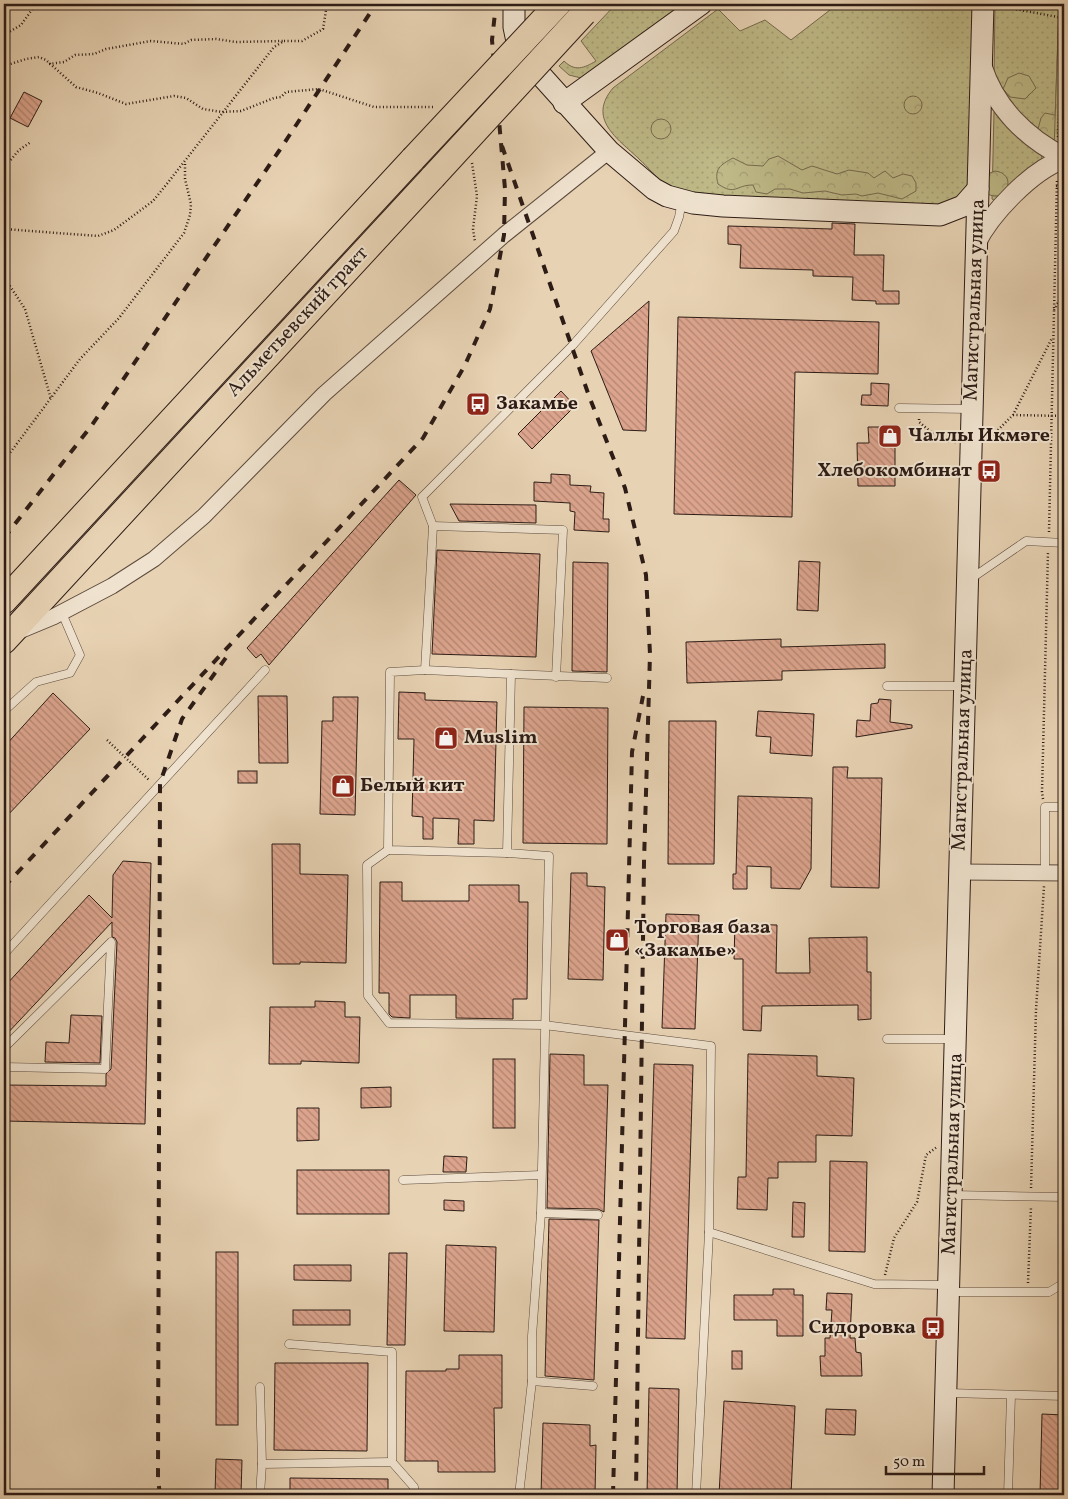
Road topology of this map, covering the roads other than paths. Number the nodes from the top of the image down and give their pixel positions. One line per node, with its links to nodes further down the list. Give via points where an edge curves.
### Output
1 (514, 4): 7 (main road, via 514,28 519,51)
2 (558, 4): 21 (main road, Альметьевский тракт, bridge)
3 (701, 4): 7 (main road)
4 (990, 5): 6 (main road, Магистральная улица)
5 (589, 9): 23 (main road, Альметьевский тракт, bridge)
6 (982, 65): 9 (street, via 993,93 1013,119); 10 (main road, Магистральная улица)
7 (564, 103): 8 (main road)
8 (609, 151): 12 (main road, via 654,189); 22 (street, via 477,260 324,394 182,536 112,586)
9 (1061, 158): 11 (street, via 1036,174)
10 (978, 189): 13 (main road, via 963,206); 14 (main road, Магистральная улица)
11 (1009, 200): 14 (street, via 988,214); 15 (street, via 991,219)
12 (682, 201): 13 (main road, via 723,206); 18 (lane, via 674,231 572,346 422,497)
13 (940, 214): 14 (street); 15 (main road, via 963,228)
14 (977, 217): 15 (main road, Магистральная улица)
15 (976, 243): 17 (main road, Магистральная улица)
16 (899, 408): 17 (lane)
17 (972, 409): 20 (main road, Магистральная улица)
18 (433, 526): 25 (lane); 27 (lane, via 563,530)
19 (1064, 543): 20 (lane, via 1026,541)
20 (968, 581): 30 (main road, Магистральная улица)
21 (4, 601)
22 (62, 613): 23 (street); 31 (lane, via 80,655 70,673 36,682)
23 (6, 638)
24 (265, 670): 38 (lane)
25 (425, 670): 26 (lane); 33 (lane, via 390,672)
26 (511, 674): 27 (lane); 34 (lane)
27 (556, 677): 28 (lane)
28 (607, 678)
29 (887, 686): 30 (lane)
30 (965, 686): 35 (main road, Магистральная улица)
31 (4, 711)
32 (1064, 807): 36 (lane, via 1045,807)
33 (388, 850): 34 (lane); 39 (lane, via 367,865 367,884 368,996 389,1023)
34 (507, 853): 39 (lane, via 549,856)
35 (960, 872): 36 (street); 41 (main road, Магистральная улица)
36 (1045, 873): 37 (street)
37 (1064, 873)
38 (4, 954)
39 (544, 1025): 44 (lane); 50 (lane, via 711,1046)
40 (887, 1039): 41 (lane)
41 (956, 1039): 46 (main road, Магистральная улица)
42 (4, 1048): 43 (lane, via 110,942 104,1069)
43 (4, 1067)
44 (541, 1175): 45 (lane); 48 (lane)
45 (403, 1180)
46 (952, 1195): 47 (lane); 52 (main road, Магистральная улица)
47 (1064, 1197)
48 (541, 1213): 49 (lane); 54 (lane)
49 (598, 1216)
50 (709, 1232): 52 (lane, via 874,1284); 65 (lane)
51 (1064, 1283): 52 (lane, via 1049,1292)
52 (949, 1289): 57 (main road, Магистральная улица)
53 (289, 1344): 60 (lane, via 392,1352)
54 (532, 1381): 55 (lane); 64 (lane)
55 (593, 1386)
56 (260, 1387): 61 (lane)
57 (945, 1393): 58 (lane); 66 (main road, Магистральная улица)
58 (1011, 1395): 59 (lane); 67 (lane)
59 (1064, 1396)
60 (392, 1462): 61 (lane); 63 (lane, via 414,1488)
61 (262, 1464): 62 (lane)
62 (260, 1495)
63 (415, 1495)
64 (519, 1495)
65 (696, 1495)
66 (943, 1495)
67 (1008, 1495)

